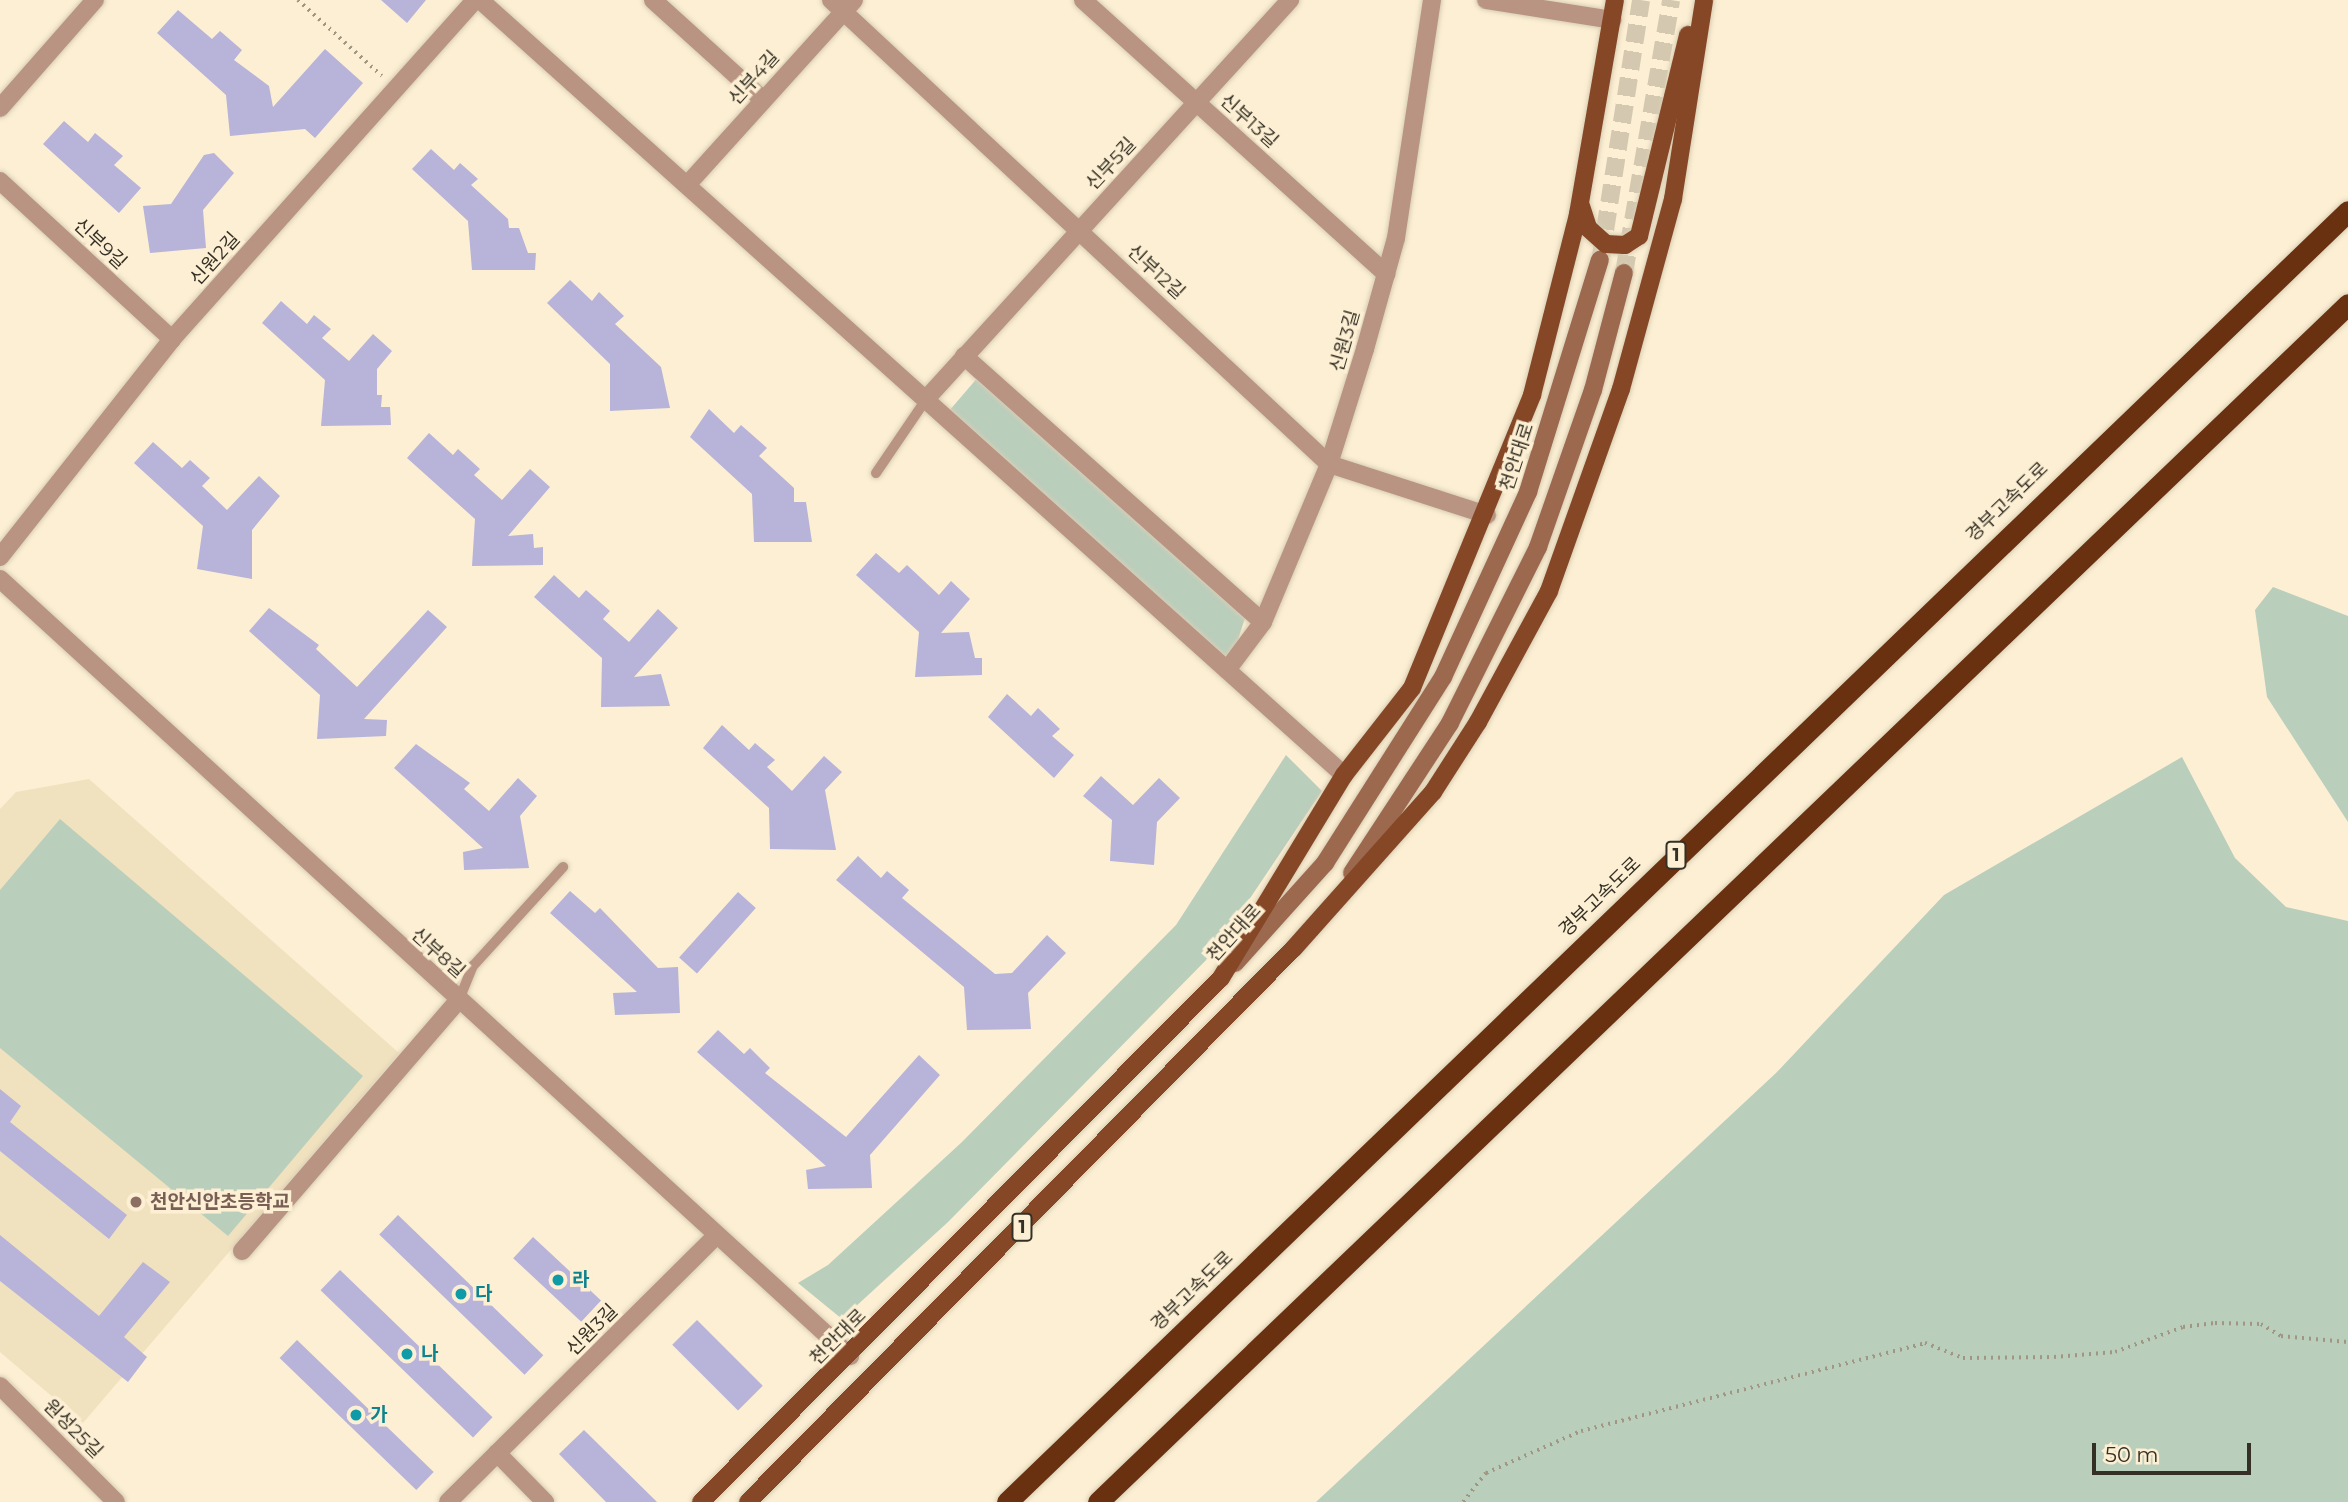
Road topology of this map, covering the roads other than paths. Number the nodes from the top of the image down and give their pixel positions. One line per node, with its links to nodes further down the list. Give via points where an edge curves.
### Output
1 (95, 0): 16 (street)
2 (475, 0): 26 (street, 신원2길)
3 (480, 0): 18 (street)
4 (653, 0): 14 (street)
5 (1083, 0): 15 (street, 신부13길)
6 (1290, 0): 15 (street, 신부5길)
7 (1432, 0): 24 (street, 신원3길)
8 (1486, 0): 13 (street)
9 (1615, 0): 13 (main road, 1)
10 (1698, 0): 19 (main road, via 1639,236 1625,245 1606,244 1588,228)
11 (1704, 0): 38 (main road, 1, via 1673,199 1651,287 1549,591 1433,792)
12 (843, 4): 14 (street, 신부4길); 21 (street, 신부12길)
13 (1612, 20): 19 (main road, 1)
14 (762, 99): 18 (street, 신부4길)
15 (1197, 102): 21 (street, 신부5길); 24 (street, 신부13길)
16 (0, 108)
17 (0, 181): 26 (street, 신부9길)
18 (688, 185): 28 (street)
19 (1580, 200): 31 (main road, 1, via 1532,395)
20 (2348, 208): 51 (highway, 경부고속도로 / 1)
21 (1080, 229): 27 (street, 신부5길); 29 (street, 신부12길)
22 (1600, 260): 39 (main road, 천안대로, via 1528,492 1443,677 1325,863)
23 (1624, 273): 38 (main road, via 1566,475 1505,618 1381,834)
24 (1386, 274): 29 (street, 신원3길)
25 (2348, 304): 52 (highway)
26 (172, 339): 32 (street, 신원2길)
27 (964, 356): 28 (street, 신부5길); 34 (street)
28 (927, 398): 30 (lane); 35 (street)
29 (1329, 464): 31 (street, 신부12길); 34 (street, 신원3길)
30 (876, 472)
31 (1487, 514): 36 (main road, 1, via 1412,688)
32 (0, 557)
33 (0, 579): 40 (street, 신부8길)
34 (1263, 622): 35 (street, 신원3길)
35 (1227, 670): 36 (street)
36 (1344, 775): 39 (main road, 1)
37 (563, 867): 40 (lane, via 473,966)
38 (1294, 948): 50 (main road, 1)
39 (1221, 978): 43 (main road, 천안대로 / 1)
40 (459, 1000): 41 (street, 신부8길); 42 (street)
41 (716, 1236): 43 (street, 신부8길); 45 (street, 신원3길)
42 (242, 1251)
43 (850, 1356): 49 (main road, 천안대로 / 1)
44 (0, 1386): 46 (street, 원성25길)
45 (497, 1454): 47 (street, 신원3길); 48 (street)
46 (116, 1502)
47 (449, 1502)
48 (545, 1502)
49 (702, 1502)
50 (748, 1502)
51 (1007, 1502)
52 (1098, 1502)

